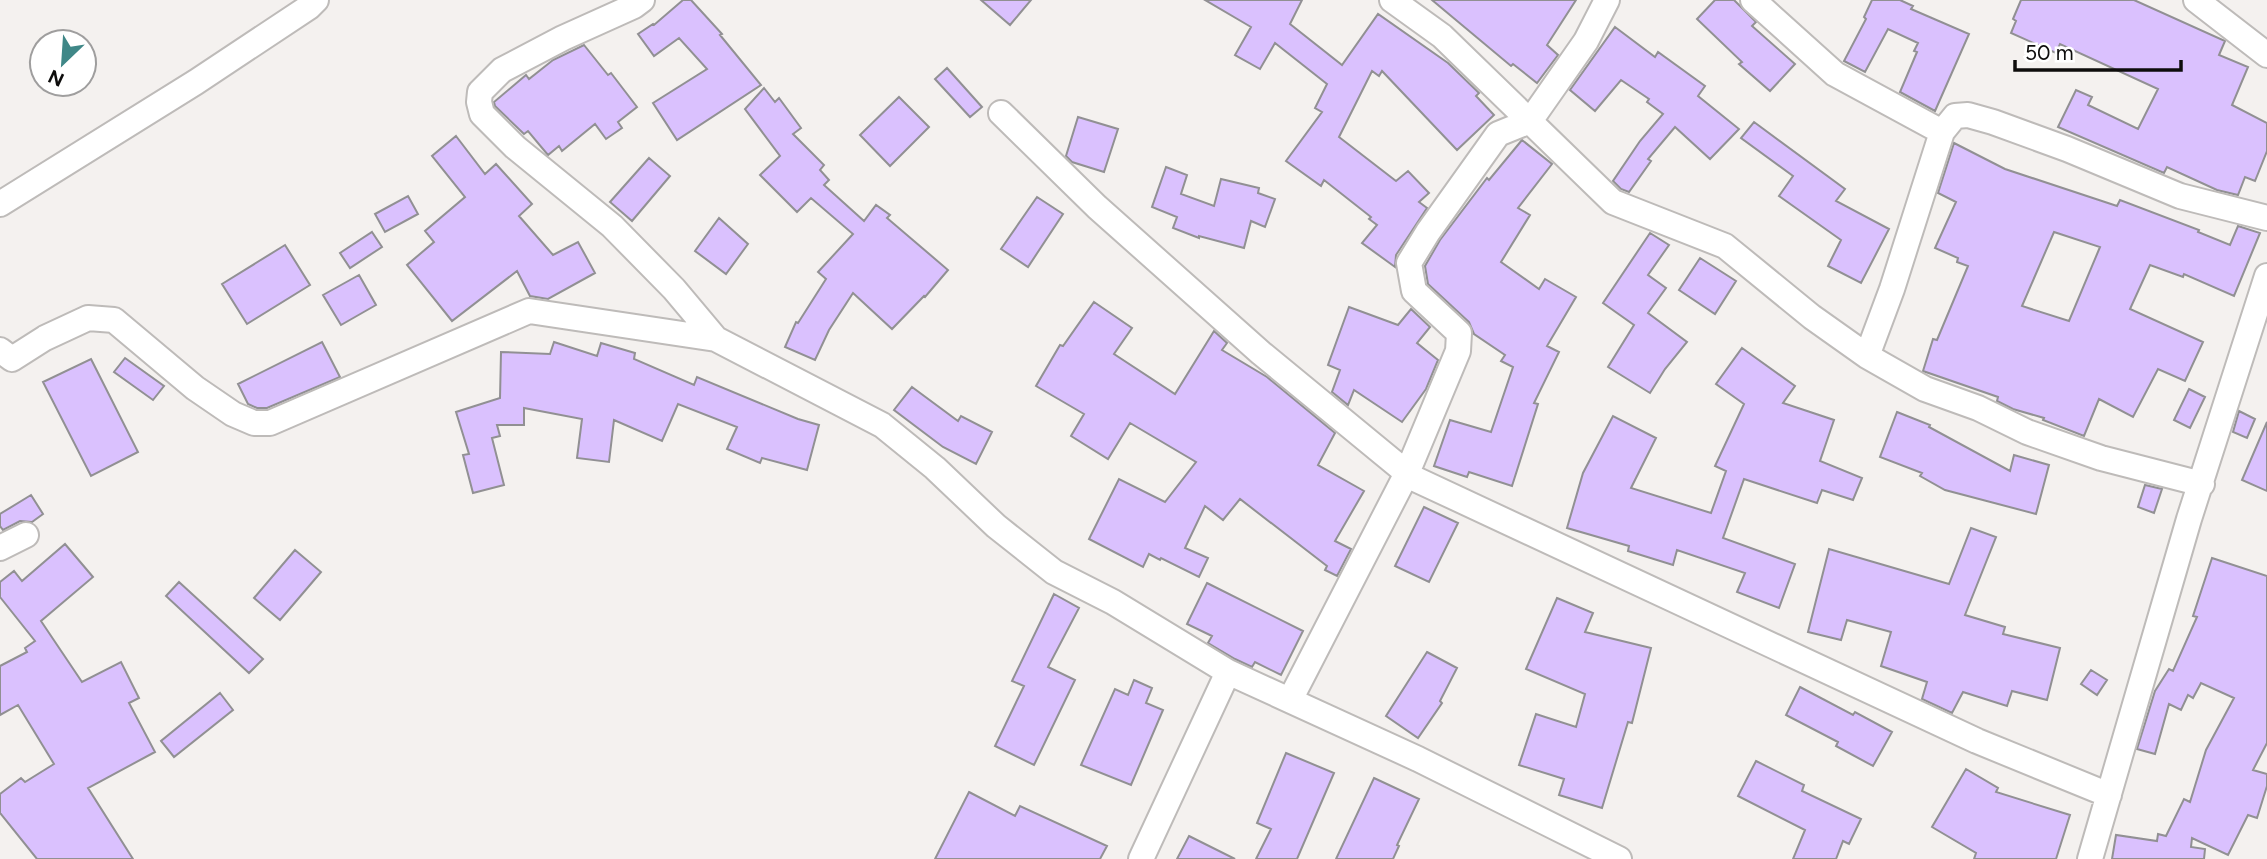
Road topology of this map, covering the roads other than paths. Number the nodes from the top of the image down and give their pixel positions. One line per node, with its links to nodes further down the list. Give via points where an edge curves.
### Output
1 (316, 0): 11 (street, via 196,82)
2 (642, 0): 14 (street, via 502,70 480,92 479,102 482,114 612,226)
3 (1392, 0): 9 (street, via 1442,36)
4 (1607, 0): 9 (street, via 1586,41)
5 (1753, 0): 10 (street, via 1835,74)
6 (2196, 0): 7 (street)
7 (2267, 55)
8 (1001, 113): 17 (street, via 1097,207 1261,353)
9 (1530, 121): 16 (street, via 1613,202 1724,246); 17 (street, via 1498,134 1409,263 1415,291 1459,334 1458,351)
10 (1942, 132): 12 (street, via 1955,116 1968,115 2067,149 2180,196); 16 (street)
11 (0, 204)
12 (2267, 218)
13 (2267, 276): 18 (street)
14 (716, 338): 15 (street, via 529,311 270,423 254,423 233,414 114,320 88,318 12,359); 21 (street, via 882,425 1054,572)
15 (0, 350)
16 (1867, 356): 18 (street, via 1926,389 2027,432 2101,458)
17 (1406, 473): 22 (street); 23 (street, via 1977,741)
18 (2202, 484): 23 (street)
19 (26, 535): 20 (street)
20 (0, 548)
21 (1228, 672): 22 (street); 24 (street)
22 (1290, 700): 25 (street)
23 (2109, 795): 26 (street)
24 (1141, 859)
25 (1619, 859)
26 (2090, 859)

